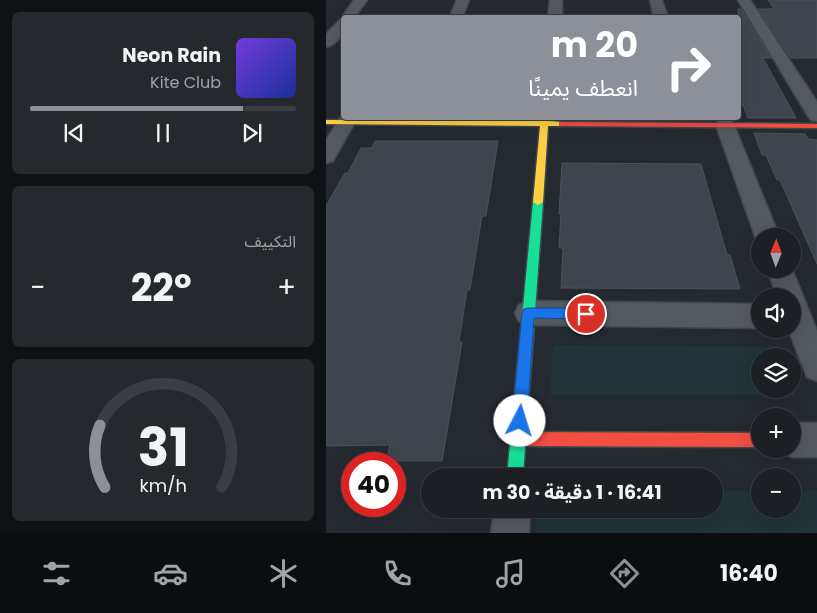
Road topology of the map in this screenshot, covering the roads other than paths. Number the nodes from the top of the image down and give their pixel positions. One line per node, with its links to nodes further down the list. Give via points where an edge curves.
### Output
1 (361, 0): 6 (street)
2 (463, 0): 7 (street)
3 (556, 0): 8 (street)
4 (656, 0): 9 (street)
5 (744, 0): 14 (street)
6 (348, 15)
7 (456, 15)
8 (554, 15)
9 (660, 15)
10 (326, 18): 11 (street)
11 (341, 18)
12 (341, 26): 13 (street)
13 (326, 43)
14 (817, 116)
15 (411, 120): 16 (street); 19 (street)
16 (544, 121): 17 (street); 24 (street)
17 (689, 121): 20 (street)
18 (326, 122): 19 (street)
19 (346, 122): 22 (street)
20 (725, 125): 21 (street); 23 (street)
21 (817, 126)
22 (326, 157)
23 (764, 228)
24 (528, 313): 25 (street); 28 (street)
25 (751, 316)
26 (801, 328): 27 (street)
27 (817, 367)
28 (518, 439): 29 (street); 32 (street)
29 (751, 440)
30 (801, 440): 31 (street)
31 (817, 440)
32 (516, 468)
33 (511, 518): 34 (street)
34 (510, 533)

